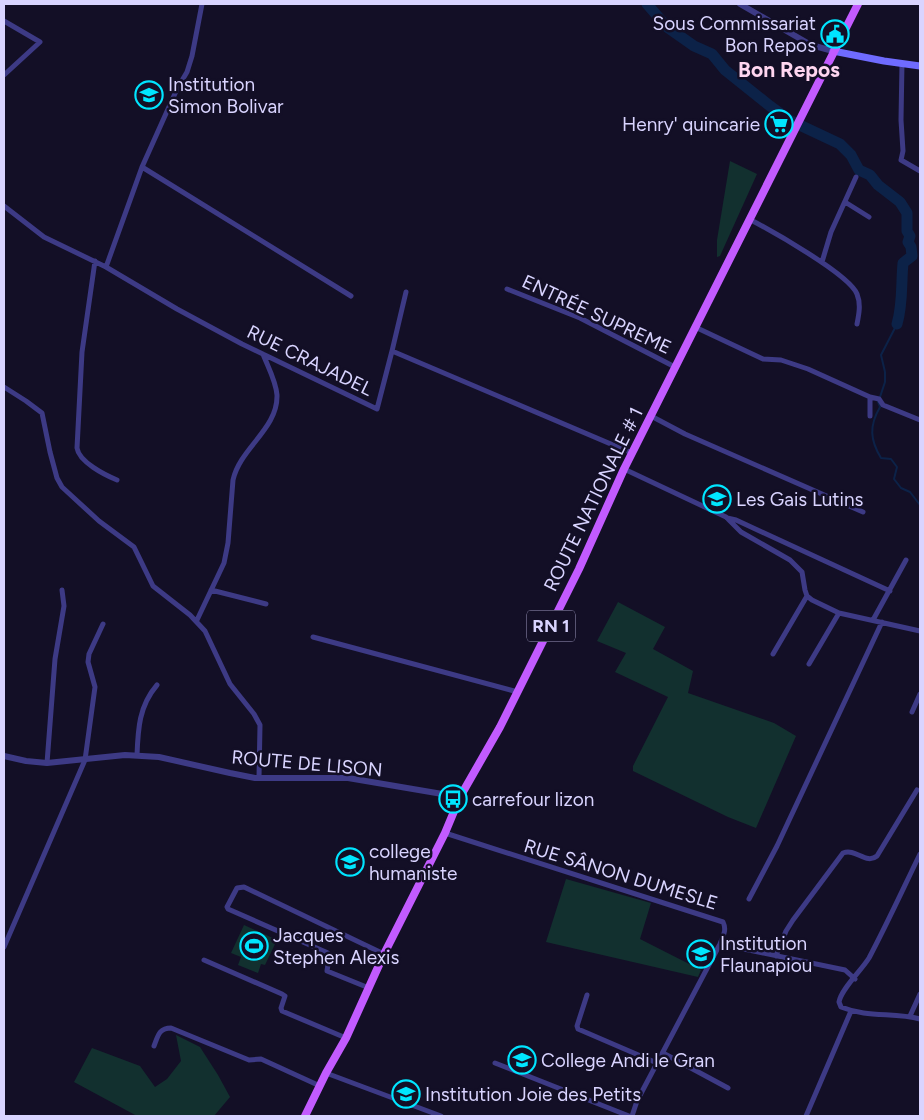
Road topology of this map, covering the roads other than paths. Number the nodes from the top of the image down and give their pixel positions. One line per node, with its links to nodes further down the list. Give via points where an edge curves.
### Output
1 (202, 4): 9 (street, via 187,72)
2 (740, 4): 5 (street, via 811,45)
3 (858, 4): 5 (main road, ROUTE NATIONALE # 1 / RN 1)
4 (4, 21): 8 (street, via 40,42)
5 (833, 50): 6 (main road); 15 (main road, ROUTE NATIONALE # 1 / RN 1)
6 (902, 63): 7 (main road); 10 (street, via 901,160)
7 (920, 66)
8 (4, 74)
9 (142, 167): 18 (street); 21 (street)
10 (920, 171)
11 (856, 177): 12 (street)
12 (845, 202): 14 (street); 17 (street)
13 (4, 206): 16 (street, RUE CRAJADEL, via 44,237)
14 (869, 217)
15 (749, 219): 17 (street); 23 (main road, ROUTE NATIONALE # 1 / RN 1)
16 (95, 261): 18 (street, RUE CRAJADEL); 34 (street, via 82,352 77,448 80,455 98,471)
17 (822, 262): 22 (street, via 857,292 860,309)
18 (106, 267): 25 (street, RUE CRAJADEL)
19 (507, 289): 26 (street, ENTRÉE SUPREME, via 580,318)
20 (406, 292): 24 (street)
21 (351, 296)
22 (857, 324)
23 (696, 327): 26 (main road, ROUTE NATIONALE # 1 / RN 1); 28 (street, via 763,359 781,360 808,369)
24 (392, 351): 25 (street, RUE CRAJADEL, via 377,409); 32 (street)
25 (262, 354): 39 (street, via 277,394 276,409 235,470 228,543 224,563)
26 (675, 367): 29 (main road, ROUTE NATIONALE # 1 / RN 1)
27 (4, 387): 44 (street, via 42,413 52,461 62,486 99,521 134,547 153,586)
28 (870, 397): 30 (street); 31 (street)
29 (651, 416): 32 (main road, ROUTE NATIONALE # 1 / RN 1); 35 (street)
30 (870, 416)
31 (920, 420)
32 (632, 453): 33 (main road, ROUTE NATIONALE # 1 / RN 1)
33 (624, 470): 36 (street); 53 (main road, ROUTE NATIONALE # 1 / RN 1)
34 (116, 480)
35 (863, 512)
36 (726, 518): 40 (street); 41 (street, via 741,532 797,566 802,572)
37 (906, 560): 40 (street)
38 (62, 590): 59 (street, via 64,606 55,659)
39 (211, 590): 42 (street); 44 (street)
40 (890, 591): 45 (street)
41 (808, 596): 43 (street); 50 (street)
42 (266, 604)
43 (839, 613): 45 (street); 51 (street)
44 (197, 620): 60 (street, via 230,684 260,725)
45 (874, 620): 46 (street)
46 (882, 622): 48 (street); 65 (street, via 778,846)
47 (103, 624): 58 (street, via 89,654 95,686)
48 (920, 631)
49 (313, 637): 53 (street)
50 (773, 654)
51 (809, 664)
52 (157, 685): 56 (street, via 142,710)
53 (518, 692): 62 (main road, ROUTE NATIONALE # 1 / RN 1)
54 (920, 694): 55 (street)
55 (912, 712)
56 (137, 755): 58 (street, ROUTE DE LISON); 60 (street, ROUTE DE LISON, via 160,756)
57 (4, 756): 59 (street, ROUTE DE LISON)
58 (85, 760): 59 (street, ROUTE DE LISON); 67 (street)
59 (47, 763)
60 (259, 778): 62 (street, ROUTE DE LISON, via 348,778)
61 (917, 790): 69 (street, via 874,859 851,852 843,853 793,920)
62 (460, 797): 63 (main road, ROUTE NATIONALE # 1 / RN 1)
63 (445, 833): 66 (street, RUE SÂNON DUMESLE, via 719,920 726,927); 68 (main road, ROUTE NATIONALE # 1 / RN 1)
64 (920, 854): 71 (street)
65 (749, 899)
66 (720, 944): 69 (street); 80 (street, RUE SÂNON DUMESLE)
67 (4, 947)
68 (384, 954): 72 (main road, ROUTE NATIONALE # 1 / RN 1); 72 (street, via 244,887 237,888 229,903 228,909 328,953 327,972)
69 (776, 956): 71 (street, via 845,970)
70 (204, 960): 78 (street, via 282,994 282,1011)
71 (855, 979): 75 (street, via 845,988 839,1002 841,1007)
72 (370, 988): 78 (main road, ROUTE NATIONALE # 1 / RN 1)
73 (920, 994): 76 (street)
74 (587, 995): 82 (street, via 576,1026 578,1029)
75 (851, 1011): 76 (street, via 866,1015); 89 (street)
76 (910, 1016): 77 (street)
77 (920, 1019)
78 (346, 1038): 83 (main road, ROUTE NATIONALE # 1 / RN 1)
79 (154, 1046): 84 (street, via 160,1032 171,1028 249,1060 261,1059)
80 (662, 1053): 82 (street, RUE SÂNON DUMESLE); 85 (street)
81 (496, 1063): 88 (street)
82 (657, 1063): 88 (street, RUE SÂNON DUMESLE)
83 (326, 1074): 84 (main road, ROUTE NATIONALE # 1 / RN 1); 87 (street)
84 (320, 1086): 86 (main road, ROUTE NATIONALE # 1 / RN 1)
85 (728, 1088)
86 (305, 1116)
87 (441, 1116)
88 (630, 1116)
89 (806, 1116)

